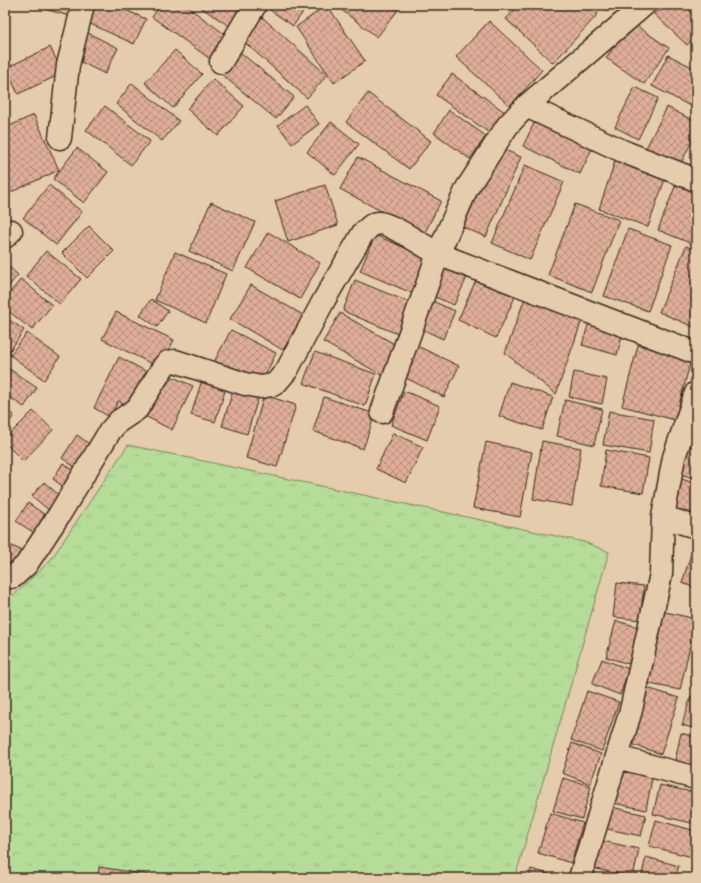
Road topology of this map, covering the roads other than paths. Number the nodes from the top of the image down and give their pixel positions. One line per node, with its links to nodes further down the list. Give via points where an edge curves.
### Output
1 (83, 5): 6 (street, via 68,65)
2 (255, 5): 4 (street)
3 (644, 5): 5 (street)
4 (221, 62)
5 (526, 106): 7 (street, via 627,153); 8 (street, via 508,125 467,188)
6 (60, 138)
7 (696, 180)
8 (438, 254): 9 (street); 11 (street); 14 (street, via 389,226 378,223 371,226 363,233 287,370 272,385 261,387 245,384 175,361 168,362 158,373 135,410 110,431 26,564 14,576)
9 (696, 353)
10 (696, 393): 12 (street, via 674,457)
11 (382, 412)
12 (663, 518): 13 (street); 15 (street, via 661,574 631,710)
13 (696, 527)
14 (5, 576)
15 (617, 757): 16 (street); 17 (street)
16 (696, 778)
17 (580, 878)

